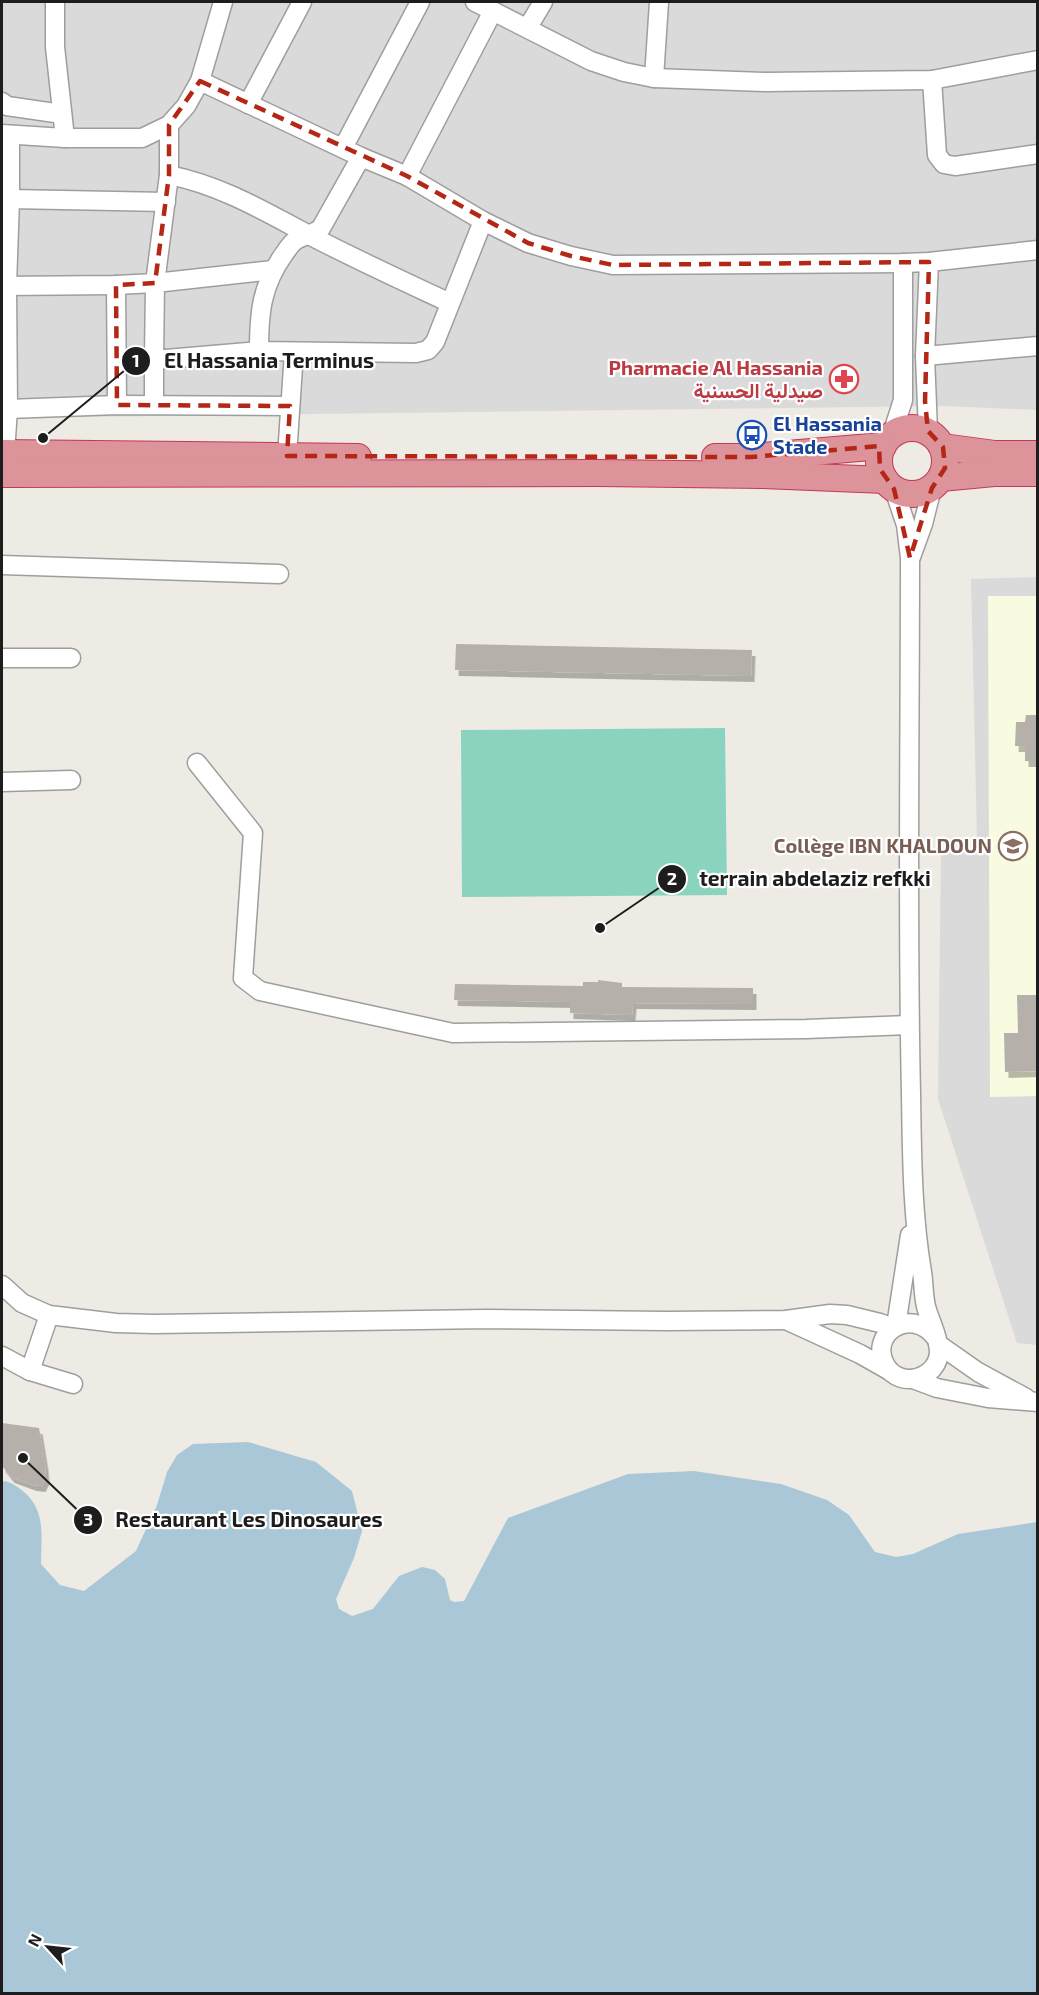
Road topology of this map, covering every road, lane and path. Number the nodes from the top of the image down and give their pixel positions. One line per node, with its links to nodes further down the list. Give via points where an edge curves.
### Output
1 (55, 2): 16 (street)
2 (223, 2): 13 (street)
3 (302, 2): 15 (street)
4 (420, 2): 20 (street)
5 (475, 2): 8 (street)
6 (543, 2): 9 (street)
7 (659, 2): 11 (street)
8 (493, 11): 9 (street); 24 (street)
9 (528, 27): 11 (street, via 591,61)
10 (1038, 60): 12 (street)
11 (654, 78): 12 (street, via 766,82)
12 (932, 80): 21 (street, via 937,154 944,164 955,166)
13 (200, 81): 15 (street); 17 (street)
14 (2, 102): 16 (street)
15 (248, 104): 20 (street)
16 (62, 114): 19 (street)
17 (169, 125): 19 (street, via 142,138); 23 (street)
18 (6, 135): 19 (street); 25 (street)
19 (65, 138)
20 (343, 148): 22 (street)
21 (1038, 154)
22 (361, 158): 24 (street); 28 (street, via 321,228)
23 (169, 175): 26 (street); 28 (street, via 203,184 252,205)
24 (406, 176): 27 (street)
25 (10, 200): 26 (street); 35 (street)
26 (166, 202): 33 (street)
27 (483, 221): 31 (street, via 528,243 613,265); 36 (street)
28 (310, 236): 32 (street, via 296,240); 36 (street)
29 (1038, 250): 30 (street)
30 (929, 262): 31 (street); 41 (street)
31 (903, 263): 48 (street, via 903,400)
32 (273, 270): 33 (street); 38 (street, via 264,292)
33 (155, 283): 34 (street); 42 (street)
34 (116, 285): 35 (street); 43 (street)
35 (4, 286): 40 (street)
36 (450, 303): 39 (street, via 428,350)
37 (1038, 346): 41 (street)
38 (259, 351): 39 (street); 42 (street)
39 (294, 352): 45 (street)
40 (4, 356): 46 (street)
41 (925, 356): 47 (street)
42 (154, 360): 44 (street)
43 (117, 405): 44 (street); 46 (street)
44 (154, 405): 45 (street)
45 (290, 406): 50 (street)
46 (8, 409): 51 (street)
47 (935, 439): 48 (highway, via 920,428 906,428); 49 (highway, via 995,454); 53 (highway, via 945,457 945,468)
48 (887, 440): 50 (highway, via 752,457); 54 (highway, via 879,457 880,469)
49 (1038, 454)
50 (287, 456): 51 (highway)
51 (3, 460): 54 (highway, via 762,475)
52 (1038, 473): 53 (highway, via 994,473)
53 (937, 483): 54 (highway, via 920,494 907,494); 55 (street)
54 (889, 484): 55 (street, via 906,525)
55 (910, 558): 63 (street)
56 (2, 565): 57 (street)
57 (279, 574)
58 (2, 658): 59 (street)
59 (71, 658)
60 (197, 763): 63 (street, via 253,833 243,978 260,991 453,1034)
61 (71, 780): 62 (street)
62 (2, 782)
63 (909, 1025): 64 (street)
64 (914, 1216): 68 (street); 69 (street, via 925,1305)
65 (2, 1285): 66 (street, via 22,1303)
66 (49, 1315): 67 (street, via 154,1324); 71 (street)
67 (786, 1320): 68 (street, via 847,1315); 72 (street)
68 (895, 1327): 69 (street, via 918,1323); 72 (street, via 887,1334 882,1349)
69 (937, 1341): 73 (street, via 933,1368); 75 (street, via 987,1377)
70 (2, 1356): 71 (street)
71 (30, 1371): 74 (street)
72 (890, 1371): 73 (street)
73 (913, 1379): 75 (street, via 988,1398)
74 (73, 1384)
75 (1035, 1402)

